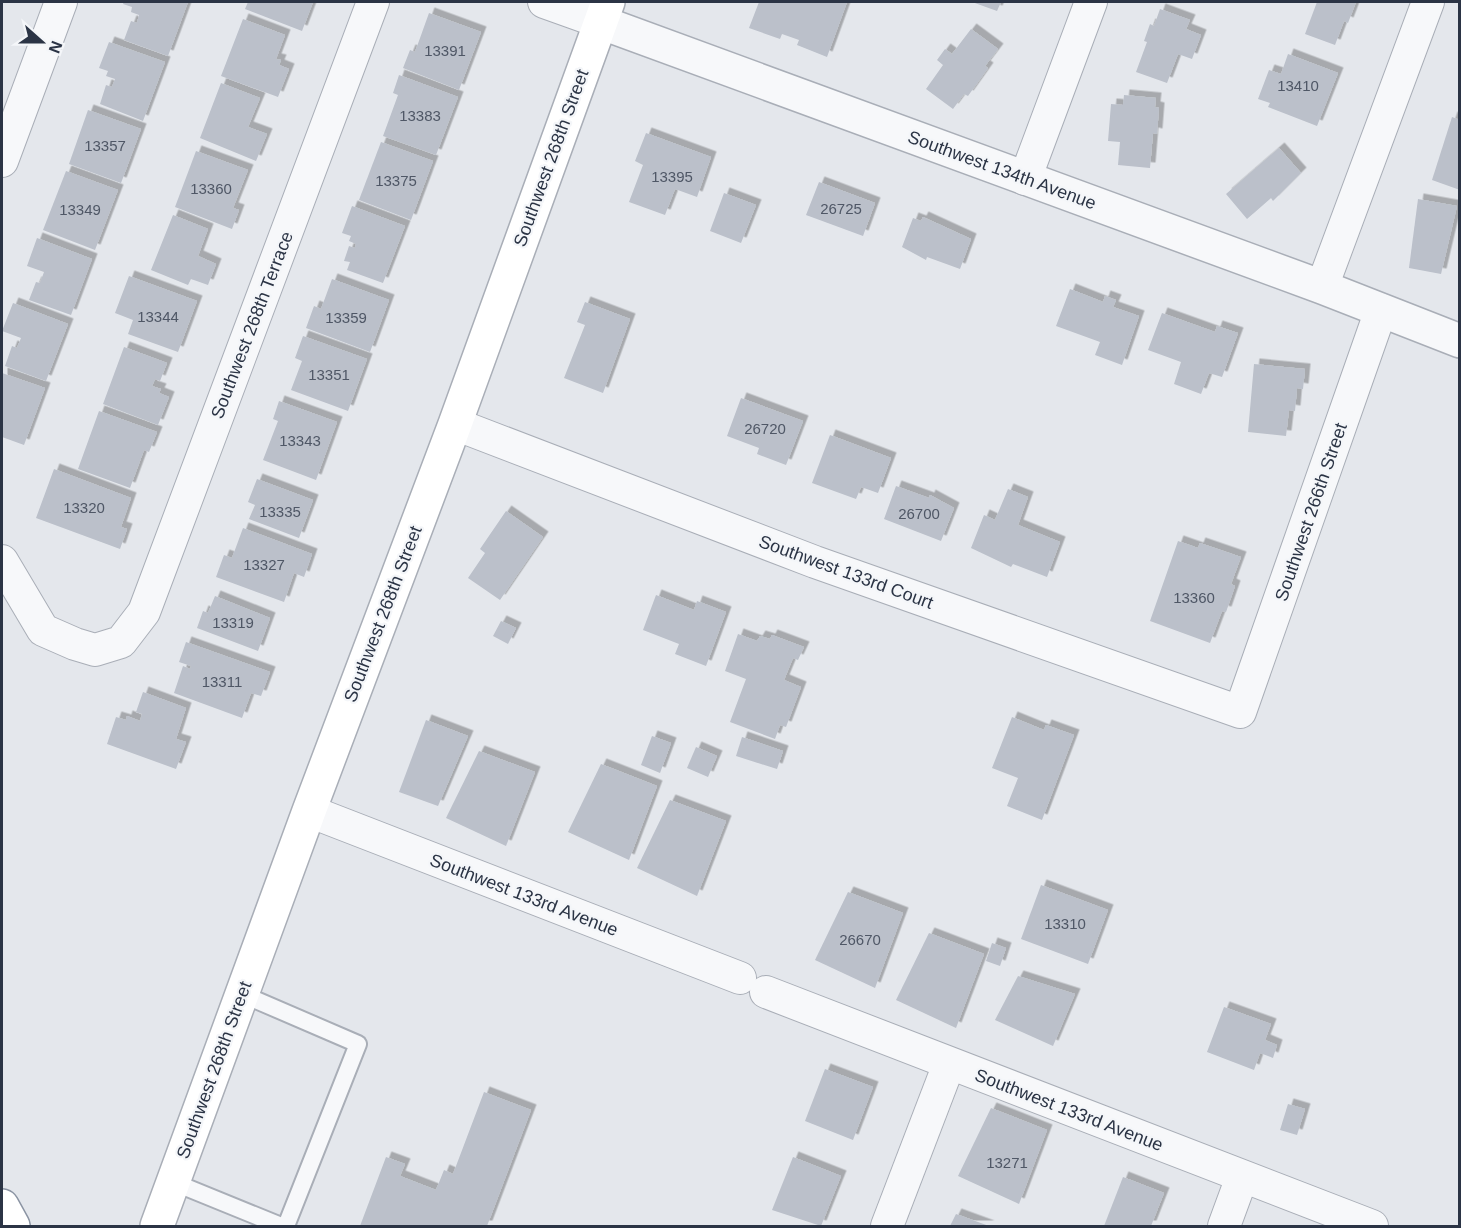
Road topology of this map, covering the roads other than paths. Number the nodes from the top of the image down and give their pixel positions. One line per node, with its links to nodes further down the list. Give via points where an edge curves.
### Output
1 (61, 2): 7 (street)
2 (373, 2): 13 (street, Southwest 268th Terrace, via 144,612 121,642 95,650 75,644 43,630)
3 (544, 2): 6 (street, Southwest 134th Avenue)
4 (1091, 2): 8 (street)
5 (1428, 2): 9 (street)
6 (604, 12): 8 (street, Southwest 134th Avenue); 12 (main road, Southwest 268th Street)
7 (2, 161)
8 (1025, 179): 9 (street, Southwest 134th Avenue)
9 (1322, 287): 10 (street, Southwest 134th Avenue)
10 (1381, 310): 11 (street, Southwest 134th Avenue); 14 (street, Southwest 266th Street)
11 (1460, 341)
12 (455, 424): 14 (street, Southwest 133rd Court, via 815,562); 15 (main road, Southwest 268th Street)
13 (2, 561)
14 (1240, 712)
15 (309, 811): 16 (main road, Southwest 268th Street); 17 (street, Southwest 133rd Avenue)
16 (242, 994): 19 (main road, Southwest 268th Street); 24 (lane, via 358,1044)
17 (949, 1064): 18 (street, Southwest 133rd Avenue); 25 (street)
18 (1242, 1177): 26 (street); 27 (street, Southwest 133rd Avenue)
19 (173, 1182): 22 (main road, Southwest 268th Street); 23 (lane)
20 (2, 1206): 21 (main road)
21 (13, 1227)
22 (157, 1227)
23 (281, 1227)
24 (286, 1227)
25 (887, 1227)
26 (1224, 1227)
27 (1372, 1227)

